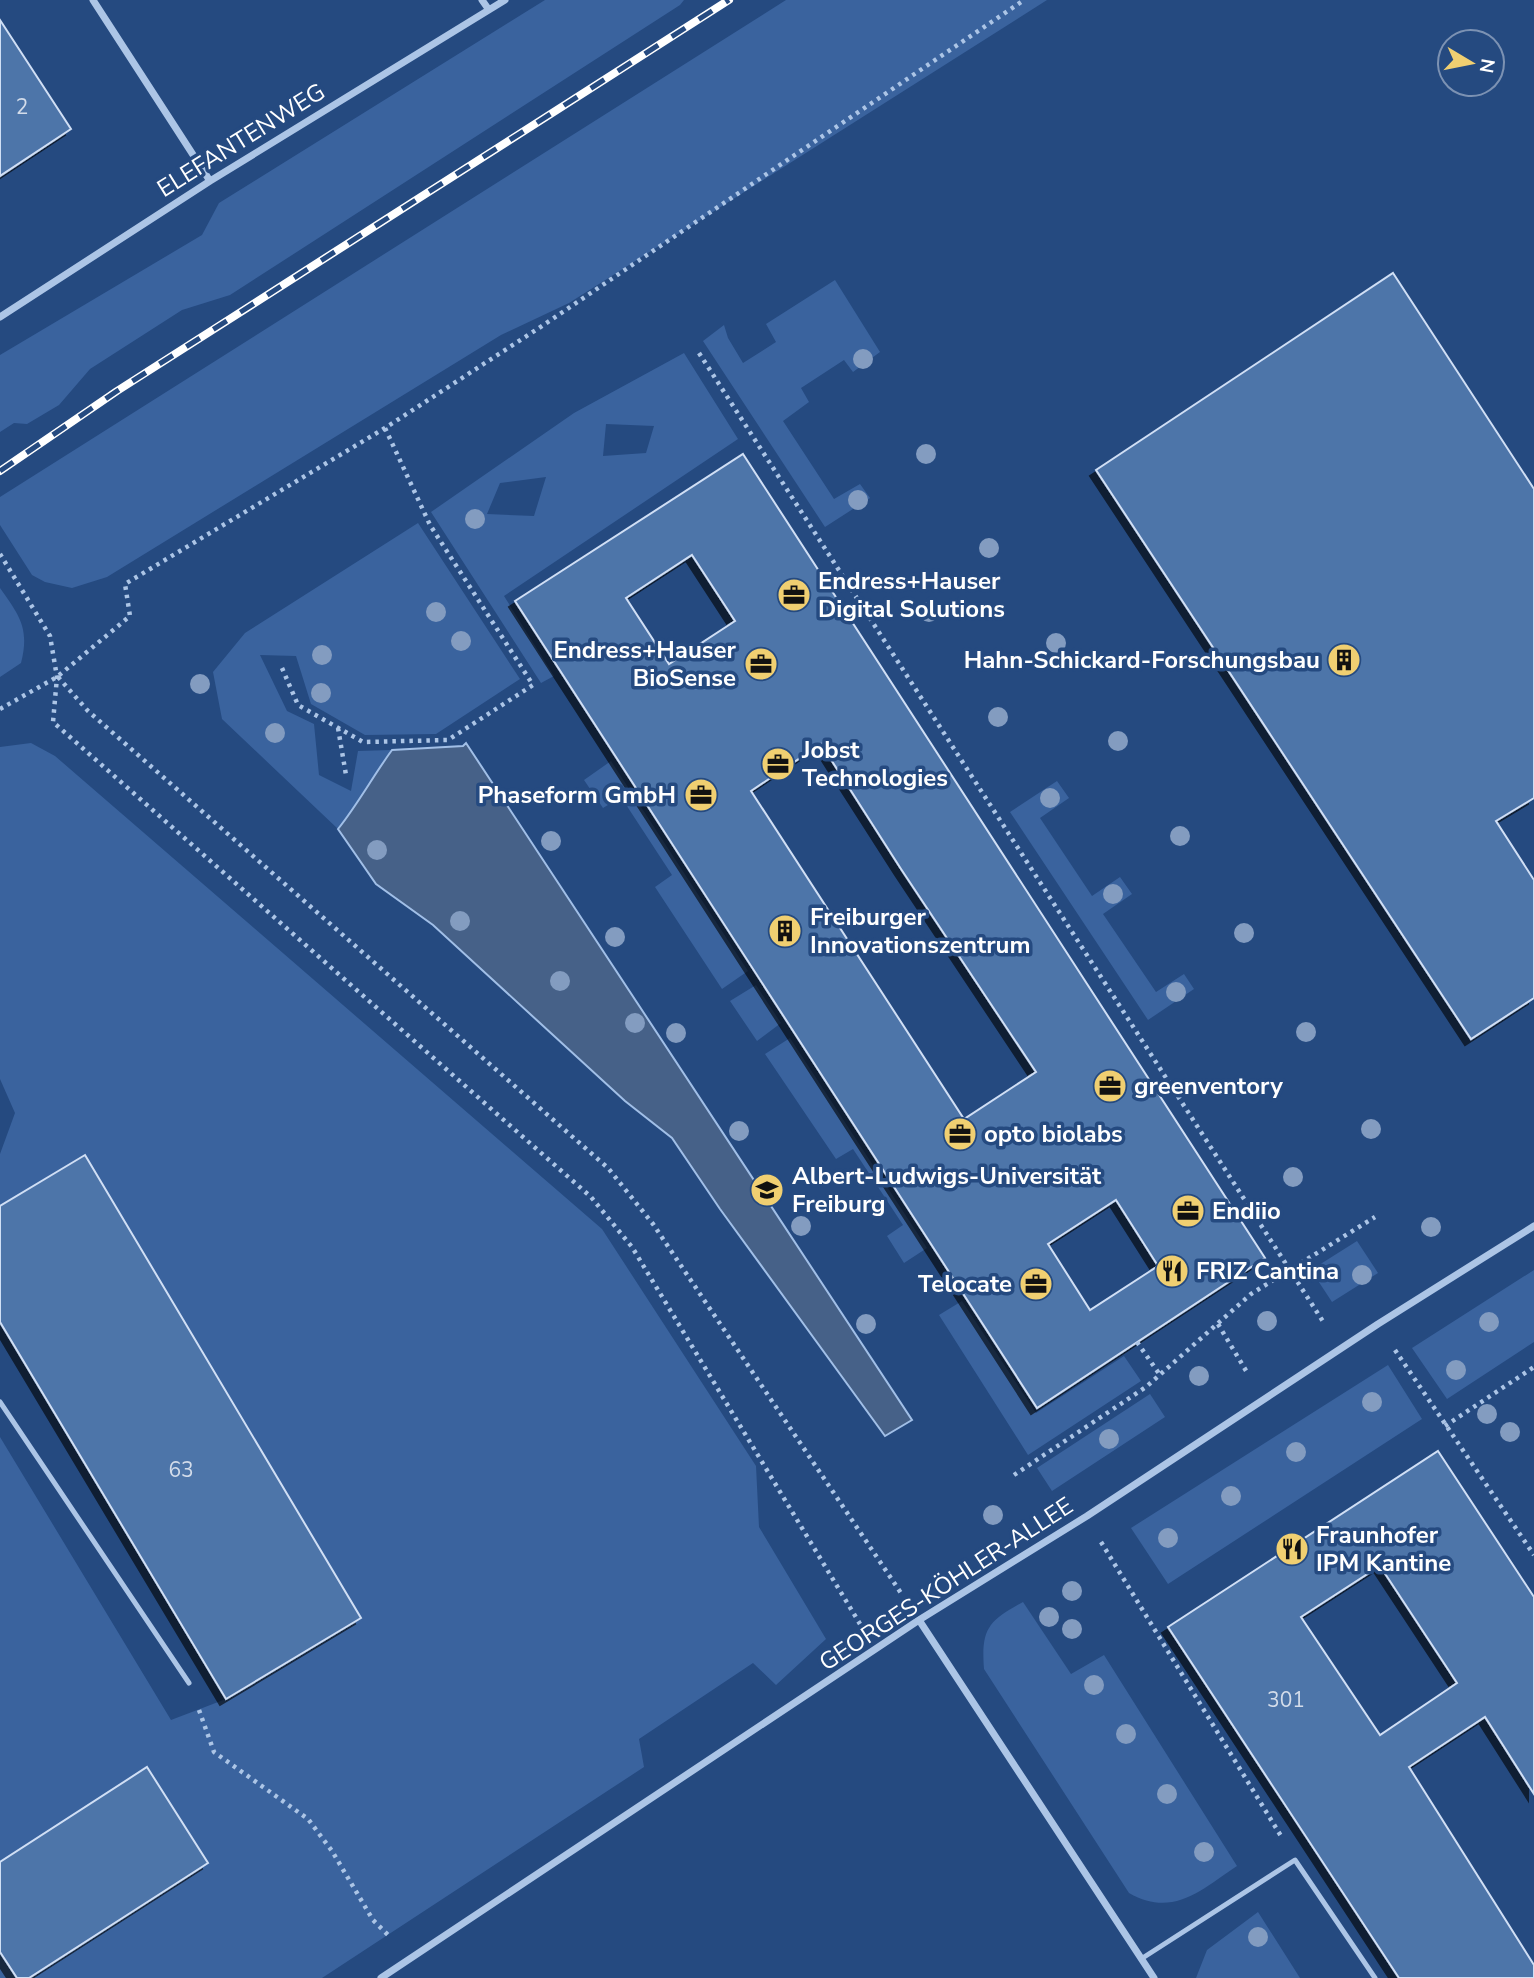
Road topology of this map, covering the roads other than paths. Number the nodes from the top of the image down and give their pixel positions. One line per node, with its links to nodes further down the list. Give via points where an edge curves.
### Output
1 (93, 0): 5 (street)
2 (482, 0): 4 (street)
3 (505, 0): 4 (street, ELEFANTENWEG)
4 (489, 10): 5 (street, ELEFANTENWEG)
5 (210, 181): 6 (street, ELEFANTENWEG)
6 (0, 317)
7 (1534, 1226): 9 (street, GEORGES-KÖHLER-ALLEE)
8 (0, 1402): 10 (lane)
9 (919, 1620): 11 (street); 12 (street, GEORGES-KÖHLER-ALLEE)
10 (189, 1683)
11 (1141, 1959): 13 (street); 14 (lane, via 1295,1860)
12 (381, 1978)
13 (1154, 1978)
14 (1375, 1978)

